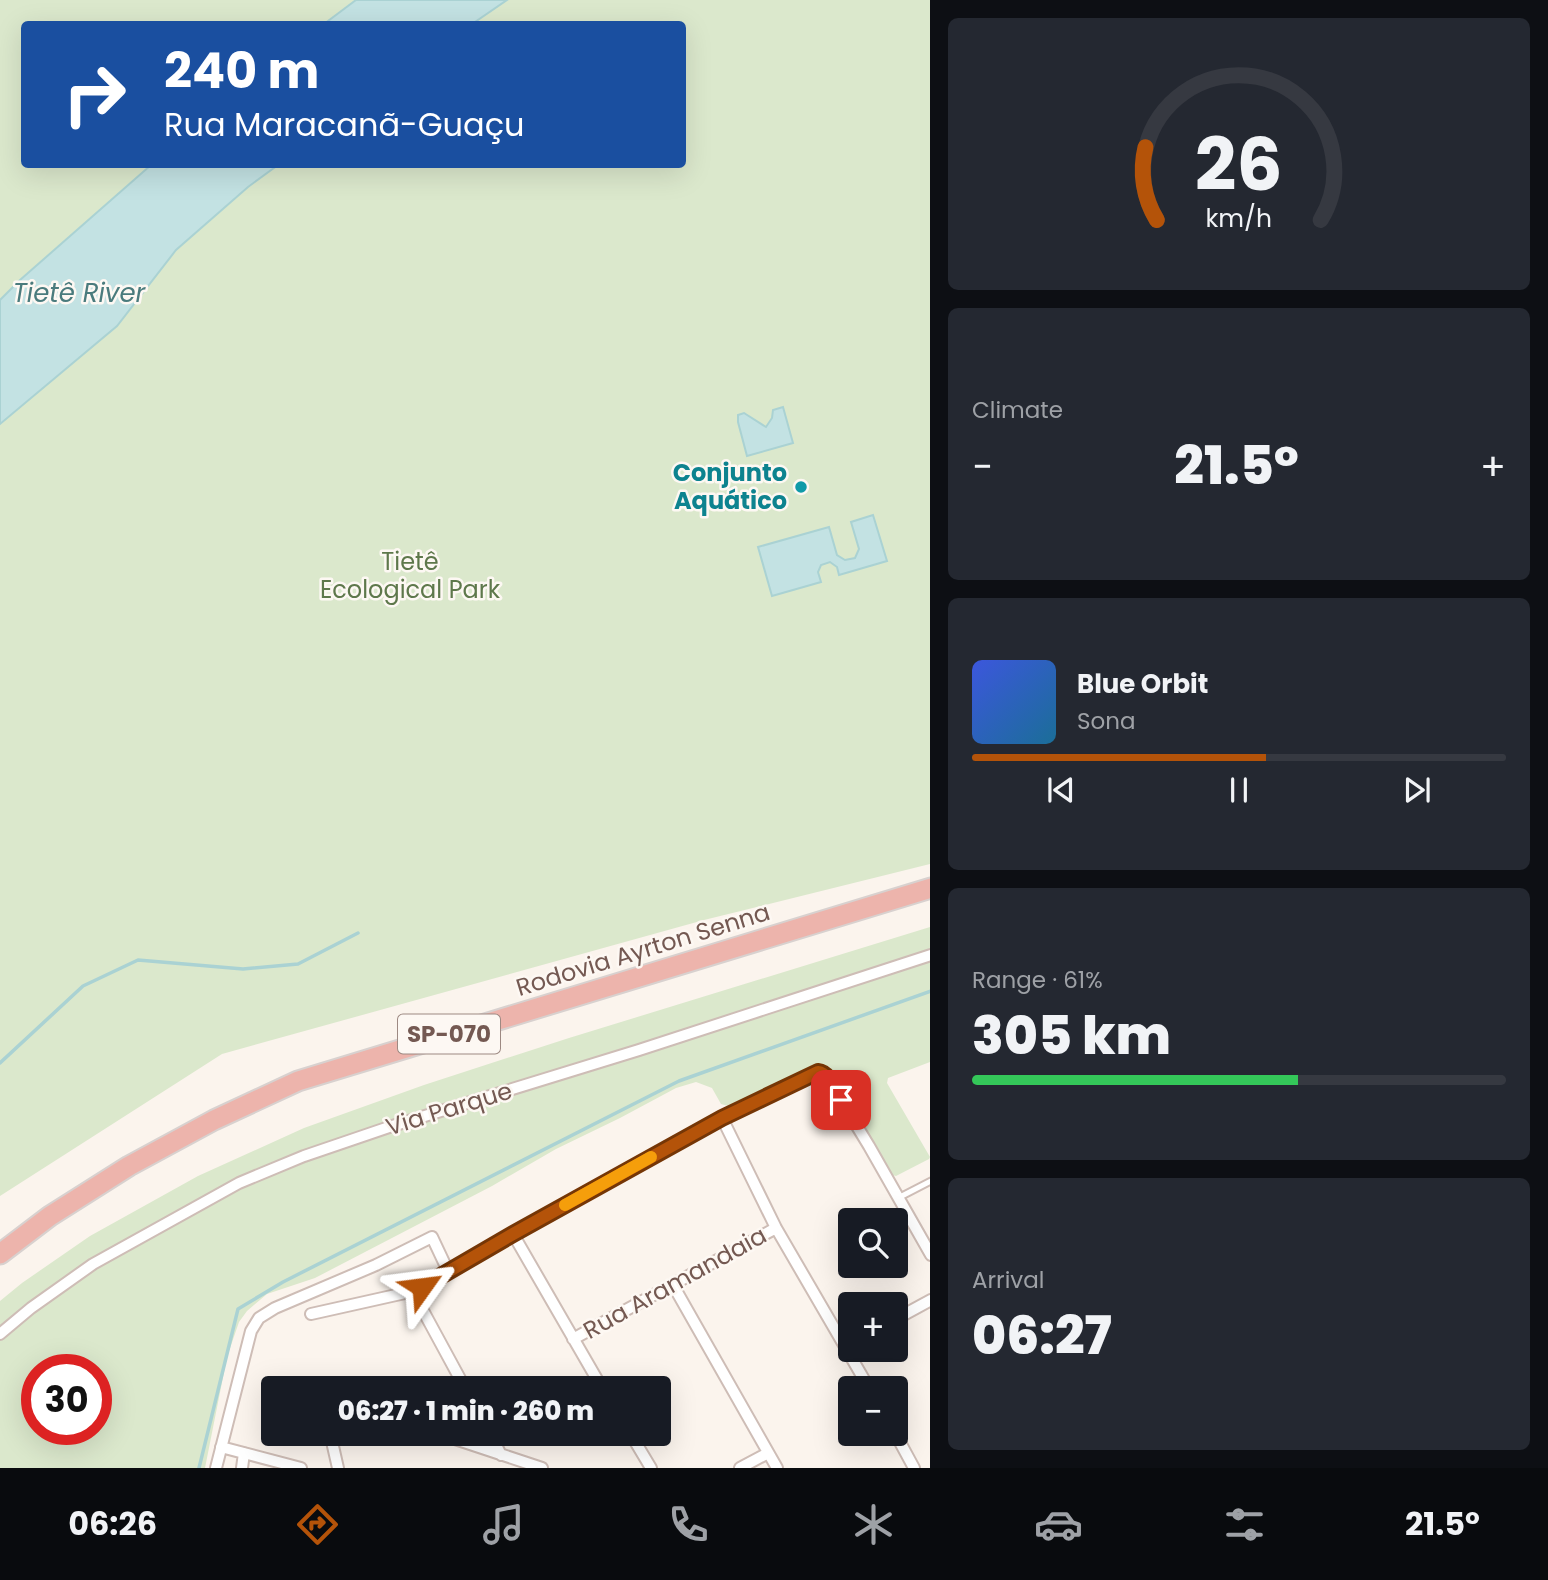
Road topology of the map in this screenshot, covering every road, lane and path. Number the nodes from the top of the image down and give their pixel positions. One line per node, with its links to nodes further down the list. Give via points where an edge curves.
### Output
1 (930, 888): 8 (highway, Rodovia Ayrton Senna / SP-070, via 298,1081 129,1166)
2 (930, 955): 17 (street, Via Parque, via 304,1156 239,1183 93,1264)
3 (722, 1118): 5 (street, via 821,1071); 6 (street); 7 (street)
4 (930, 1181): 5 (lane)
5 (898, 1198): 9 (street)
6 (776, 1227): 11 (street, Rua Aramandaia); 16 (street)
7 (513, 1234): 10 (street); 18 (street)
8 (0, 1254)
9 (930, 1255)
10 (448, 1271): 12 (street); 26 (street, via 432,1237 259,1318 251,1331)
11 (673, 1285): 18 (street, Rua Aramandaia); 28 (street)
12 (414, 1291): 15 (street); 19 (street)
13 (930, 1300): 14 (street)
14 (908, 1312)
15 (311, 1314)
16 (838, 1329)
17 (0, 1334)
18 (573, 1339): 20 (street)
19 (458, 1376)
20 (596, 1376)
21 (333, 1446): 33 (street)
22 (474, 1446): 29 (street)
23 (496, 1446): 29 (street)
24 (638, 1446): 35 (street)
25 (902, 1446): 38 (street)
26 (221, 1447): 27 (street); 30 (street)
27 (244, 1452): 31 (street); 32 (street)
28 (768, 1453): 36 (street); 37 (street)
29 (501, 1455): 34 (street)
30 (215, 1468)
31 (242, 1468)
32 (301, 1468)
33 (338, 1468)
34 (542, 1468)
35 (651, 1468)
36 (740, 1468)
37 (778, 1468)
38 (914, 1468)

